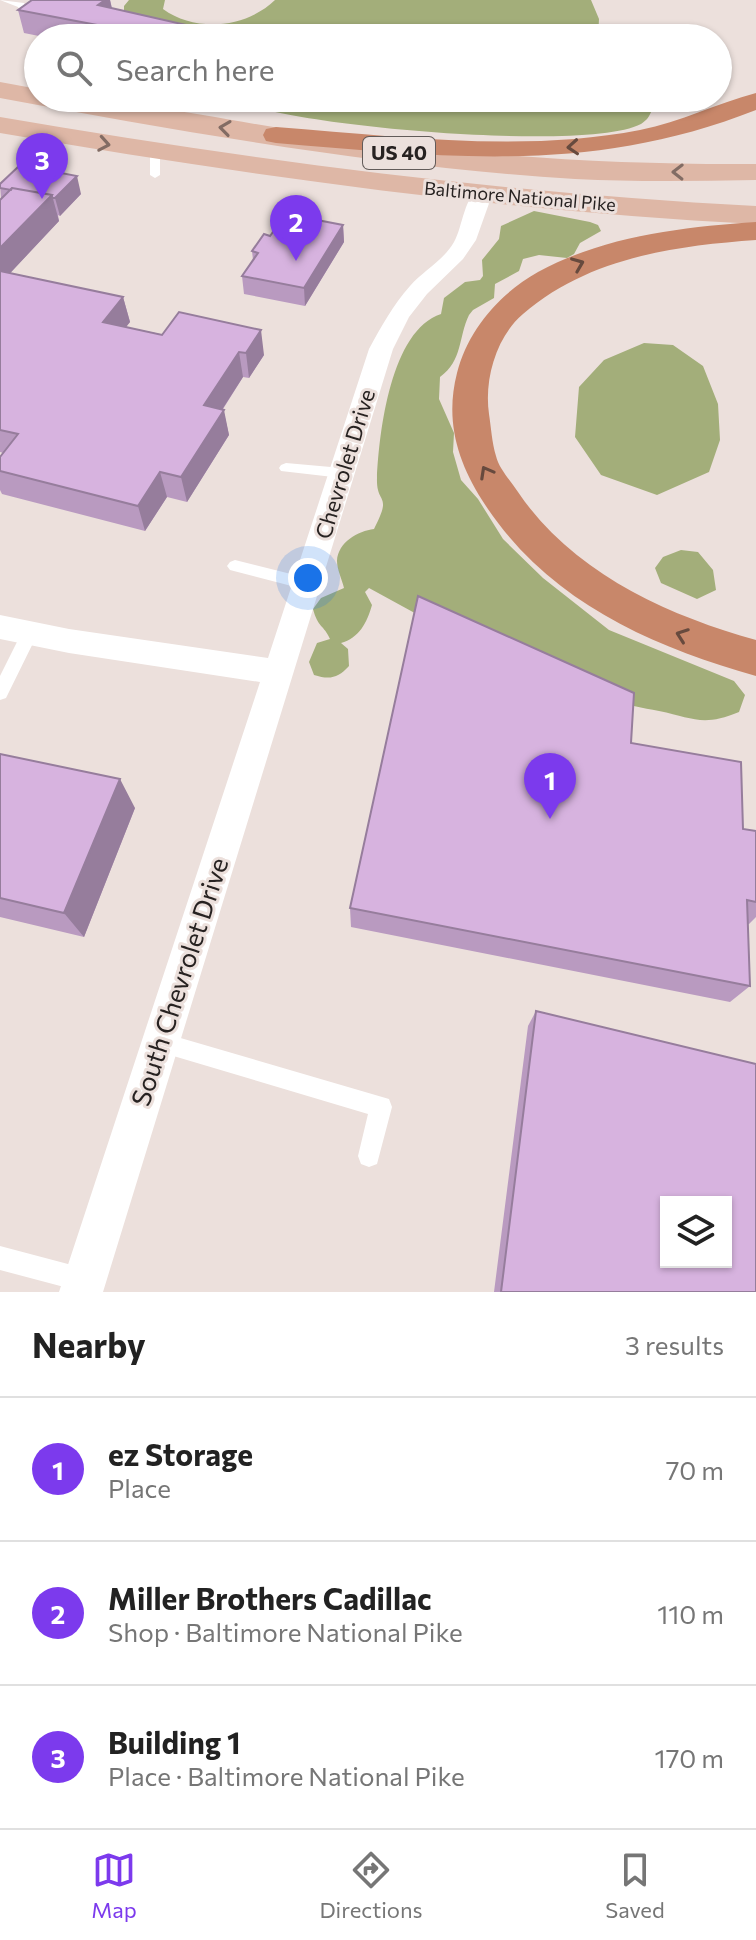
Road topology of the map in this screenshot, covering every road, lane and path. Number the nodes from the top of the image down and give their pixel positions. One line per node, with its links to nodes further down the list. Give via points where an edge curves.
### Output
1 (3, 0): 2 (lane, via 21,5)
2 (25, 12)
3 (0, 90): 4 (main road)
4 (24, 94)
5 (756, 101): 11 (highway, one-way to 11)
6 (0, 104): 7 (main road)
7 (24, 106)
8 (81, 112): 12 (main road)
9 (122, 112): 12 (main road, Baltimore National Pike / US 40)
10 (731, 112): 14 (highway, one-way to 14, via 659,135 565,148 458,149)
11 (732, 112)
12 (172, 121): 14 (main road, Baltimore National Pike / US 40, one-way to 12)
13 (0, 125): 15 (main road, Baltimore National Pike / US 40)
14 (276, 135): 17 (main road, Baltimore National Pike / US 40, one-way to 14, via 522,167)
15 (58, 136): 16 (lane); 18 (main road, Baltimore National Pike / US 40, one-way to 18, via 155,163 260,169)
16 (24, 169)
17 (756, 172)
18 (482, 195): 19 (main road, Baltimore National Pike / US 40); 22 (street, Chevrolet Drive, via 466,240 412,298 381,349)
19 (756, 215)
20 (756, 231): 27 (highway, one-way to 20, via 668,630 612,600 529,535 477,458 468,387 496,325 549,277 623,249)
21 (286, 468): 22 (lane)
22 (342, 473): 24 (street, Chevrolet Drive)
23 (235, 566): 24 (lane)
24 (307, 584): 28 (street, Chevrolet Drive)
25 (0, 627): 26 (street)
26 (30, 633): 28 (street); 29 (lane)
27 (756, 658)
28 (279, 672): 30 (street, South Chevrolet Drive)
29 (0, 693)
30 (160, 1042): 31 (lane, via 381,1107); 33 (street, South Chevrolet Drive)
31 (369, 1156)
32 (0, 1258): 33 (lane)
33 (82, 1286)

